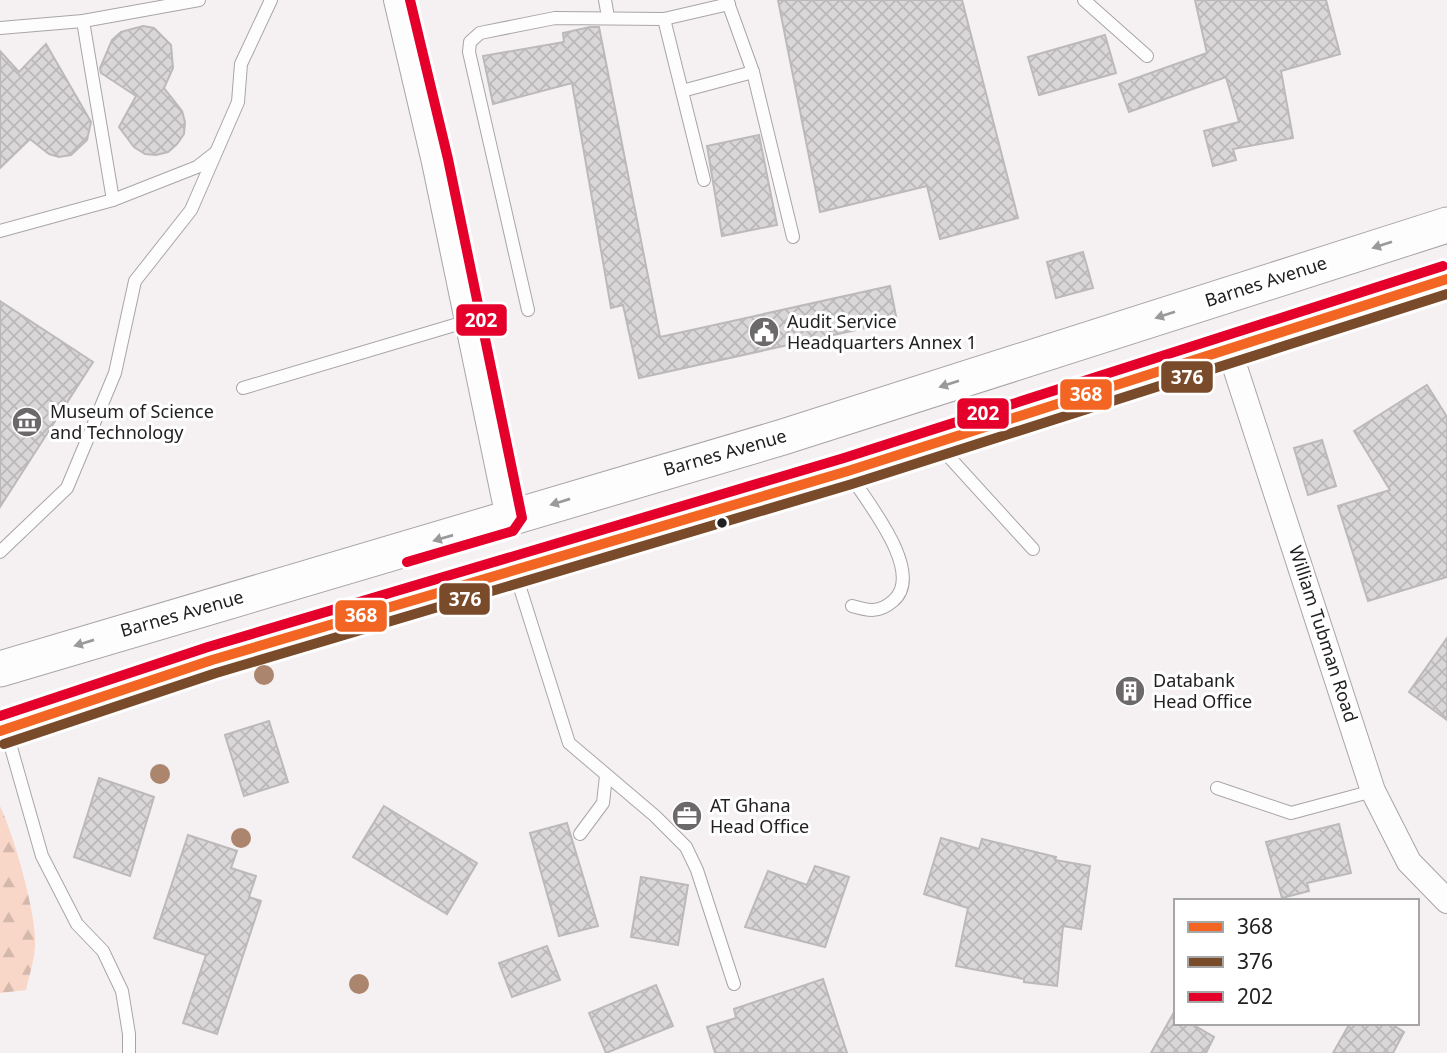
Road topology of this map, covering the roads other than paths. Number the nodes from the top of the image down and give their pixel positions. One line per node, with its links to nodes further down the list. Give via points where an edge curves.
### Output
1 (199, 0): 9 (lane)
2 (271, 0): 14 (lane, via 241,64 238,102)
3 (397, 0): 22 (street)
4 (605, 0): 7 (lane)
5 (1084, 0): 11 (lane)
6 (728, 2): 8 (lane); 12 (lane)
7 (608, 17): 8 (lane); 21 (lane, via 555,18 480,33 470,41)
8 (664, 19): 13 (lane)
9 (83, 21): 10 (lane); 16 (lane)
10 (0, 28)
11 (1147, 56)
12 (753, 72): 13 (lane); 19 (lane)
13 (682, 91): 15 (lane)
14 (216, 153): 16 (lane, via 197,167); 29 (lane, via 191,210 135,281 115,373 66,488)
15 (704, 180)
16 (113, 200): 18 (lane)
17 (1447, 225): 27 (main road, Barnes Avenue, one-way to 27)
18 (0, 231)
19 (793, 237)
20 (1447, 279): 23 (main road)
21 (528, 310)
22 (468, 321): 24 (lane); 27 (street)
23 (1229, 349): 25 (main road); 36 (street, William Tubman Road)
24 (243, 388)
25 (935, 441): 26 (main road); 28 (lane)
26 (848, 471): 30 (main road); 31 (lane, via 904,568 904,584 884,608 871,611)
27 (509, 518): 32 (main road, Barnes Avenue, one-way to 32)
28 (1033, 549)
29 (0, 552)
30 (514, 568): 33 (main road, via 212,660); 34 (lane, via 564,733)
31 (852, 606)
32 (0, 669)
33 (3, 730): 40 (lane, via 42,856 72,915 103,951 122,991)
34 (606, 776): 37 (lane, via 603,803); 39 (lane, via 655,816 693,858)
35 (1217, 788): 36 (lane, via 1292,813)
36 (1373, 791): 38 (street, William Tubman Road, via 1409,862)
37 (580, 834)
38 (1447, 901)
39 (734, 984)
40 (129, 1053)

